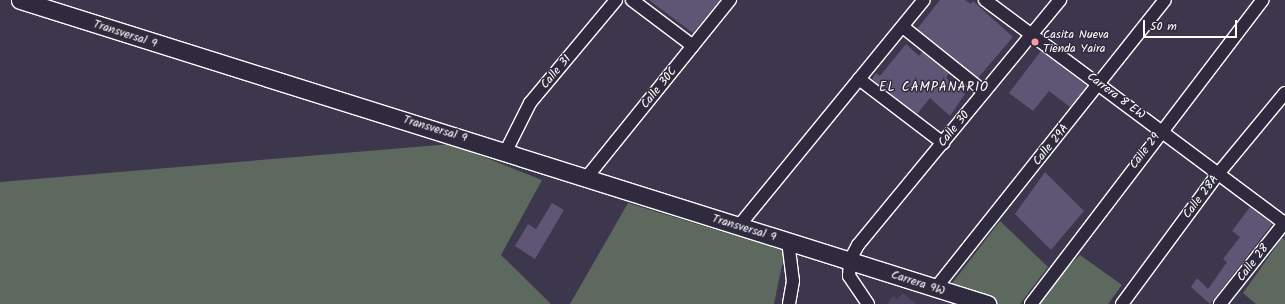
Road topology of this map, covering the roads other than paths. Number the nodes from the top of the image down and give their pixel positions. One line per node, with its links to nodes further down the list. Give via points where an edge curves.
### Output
1 (20, 0): 19 (main road, Transversal 9, via 246,73)
2 (616, 0): 19 (street, Calle 31, via 530,103)
3 (632, 0): 12 (street)
4 (730, 0): 12 (street, Calle 30C)
5 (924, 0): 10 (street)
6 (985, 0): 11 (street, Carrera 8 EW)
7 (1060, 0): 11 (street, Calle 30)
8 (1165, 0): 14 (street, Calle 29A)
9 (1263, 0): 17 (street, Calle 29)
10 (903, 27): 13 (street); 15 (street)
11 (1030, 36): 14 (street, Carrera 8 EW); 15 (street, Calle 30)
12 (693, 46): 21 (street, Calle 30C)
13 (859, 79): 18 (street); 23 (street)
14 (1100, 83): 17 (street, Carrera 8 EW); 26 (street, Calle 29A)
15 (984, 92): 18 (street, Calle 30)
16 (1285, 94): 20 (street, Calle 28A)
17 (1160, 130): 20 (street, Carrera 8 EW); 31 (street, Calle 29)
18 (943, 143): 25 (street, Calle 30, via 872,225)
19 (506, 151): 21 (main road, Transversal 9)
20 (1218, 174): 22 (street, Carrera 8 EW); 32 (street, Calle 28A)
21 (587, 177): 23 (main road, Transversal 9)
22 (1285, 223): 33 (street, Calle 28)
23 (738, 226): 24 (main road, Transversal 9)
24 (788, 241): 25 (main road, Transversal 9); 28 (street, via 793,281)
25 (850, 260): 26 (main road, Carrera 9W); 29 (street, via 849,276)
26 (935, 289): 27 (main road, Carrera 9W)
27 (958, 300): 30 (main road, Carrera 9W)
28 (789, 304)
29 (868, 304)
30 (986, 304)
31 (1031, 304)
32 (1122, 304)
33 (1220, 304)

